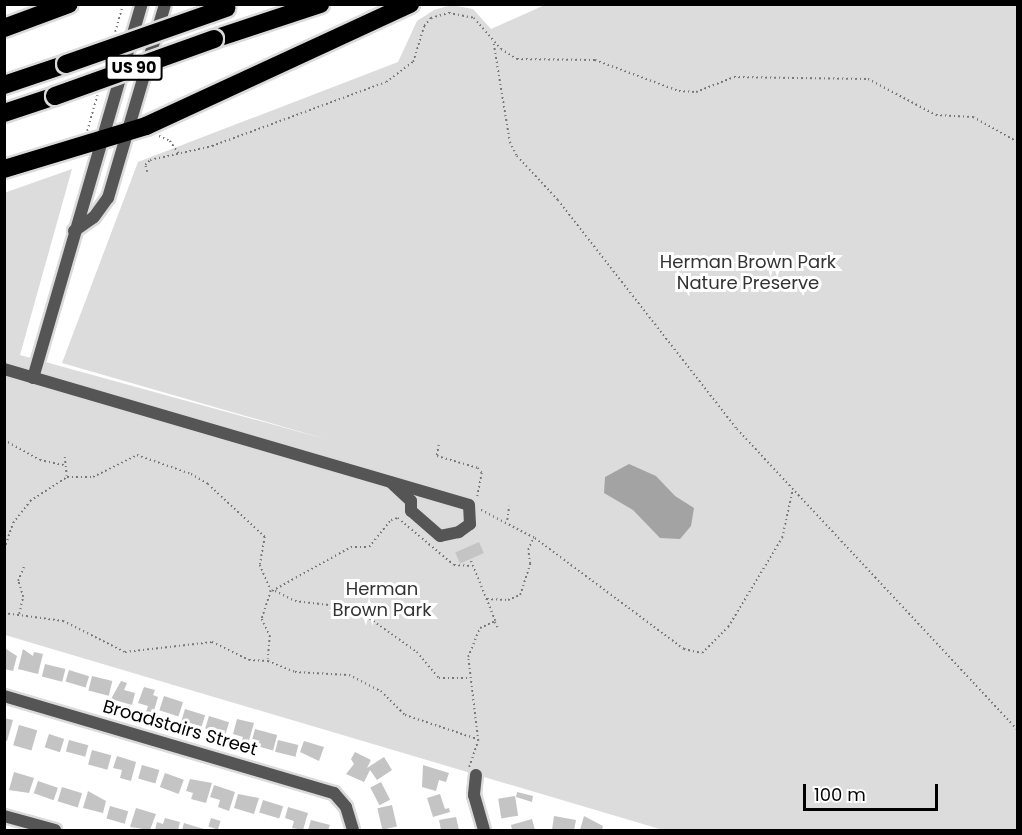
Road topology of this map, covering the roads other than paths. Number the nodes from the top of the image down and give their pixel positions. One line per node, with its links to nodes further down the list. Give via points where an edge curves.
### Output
1 (69, 4): 7 (highway)
2 (142, 4): 11 (street)
3 (165, 4): 10 (street)
4 (320, 4): 9 (highway, US 90, bridge)
5 (410, 4): 10 (highway)
6 (231, 6): 8 (highway, US 90, bridge)
7 (4, 28)
8 (4, 85)
9 (4, 113)
10 (128, 132): 11 (highway); 13 (street, via 108,198 94,216)
11 (102, 141): 12 (highway); 13 (street)
12 (4, 169)
13 (74, 231): 15 (street)
14 (4, 369): 15 (street)
15 (33, 378): 16 (street)
16 (392, 483): 16 (street, via 469,505 470,524 459,532 440,536 411,511 411,501)
17 (4, 696): 21 (street, Broadstairs Street, via 334,793 342,800)
18 (476, 775): 22 (street, via 474,795)
19 (4, 816): 20 (street)
20 (55, 831)
21 (353, 831)
22 (484, 831)

